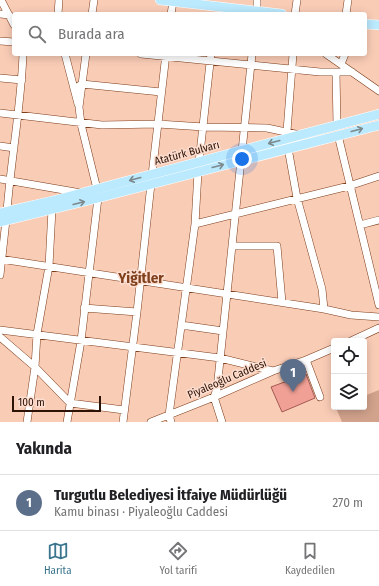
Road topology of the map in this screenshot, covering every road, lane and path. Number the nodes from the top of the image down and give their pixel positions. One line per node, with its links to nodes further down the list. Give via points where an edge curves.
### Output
1 (1, 0): 19 (street)
2 (59, 0): 11 (street)
3 (94, 0): 12 (street)
4 (160, 0): 8 (main road)
5 (257, 0): 15 (street)
6 (297, 0): 16 (street)
7 (348, 0): 17 (street)
8 (173, 2): 9 (main road); 13 (street)
9 (196, 2): 10 (main road)
10 (216, 10): 14 (main road)
11 (58, 12)
12 (92, 12)
13 (171, 12)
14 (245, 12)
15 (259, 12)
16 (295, 12)
17 (346, 12)
18 (0, 14): 19 (street)
19 (9, 15): 20 (street)
20 (12, 20)
21 (367, 24): 22 (main road)
22 (379, 25)
23 (0, 41): 24 (street)
24 (12, 42)
25 (23, 56): 41 (street)
26 (66, 56): 43 (street)
27 (86, 56): 42 (street)
28 (166, 56): 45 (street)
29 (181, 56): 34 (street)
30 (252, 56): 36 (street)
31 (293, 56): 37 (street)
32 (329, 56): 35 (street)
33 (344, 56): 35 (street)
34 (210, 58): 36 (street); 54 (street)
35 (341, 64): 39 (street)
36 (251, 65): 37 (street); 55 (street)
37 (292, 69): 38 (street); 56 (street)
38 (336, 72): 39 (street); 52 (street)
39 (352, 72): 44 (street)
40 (0, 78): 41 (street)
41 (22, 80): 49 (street)
42 (82, 84): 43 (street); 45 (street); 46 (street)
43 (74, 89): 46 (street)
44 (379, 91)
45 (162, 92): 51 (street)
46 (79, 106): 50 (street)
47 (0, 113): 49 (street)
48 (379, 114): 52 (main road, Atatürk Bulvarı)
49 (18, 116): 50 (street); 59 (street)
50 (81, 124): 51 (street); 70 (street)
51 (158, 124): 54 (street); 66 (street)
52 (337, 125): 56 (main road, Atatürk Bulvarı, via 300,135); 57 (main road)
53 (379, 125): 57 (main road, Atatürk Bulvarı, one-way to 53)
54 (204, 127): 55 (street); 63 (street)
55 (245, 127): 56 (street, via 267,128); 61 (street)
56 (288, 135): 60 (main road); 61 (main road, Atatürk Bulvarı, one-way to 61)
57 (338, 135): 60 (main road, Atatürk Bulvarı); 68 (street)
58 (0, 146): 59 (street)
59 (14, 148): 67 (street)
60 (288, 148): 62 (main road, Atatürk Bulvarı); 71 (street)
61 (242, 151): 62 (main road); 63 (main road, Atatürk Bulvarı)
62 (241, 160): 63 (main road, Atatürk Bulvarı, one-way to 62); 73 (street)
63 (199, 167): 66 (main road, Atatürk Bulvarı); 76 (street)
64 (379, 176): 68 (street)
65 (0, 179): 67 (street)
66 (152, 179): 70 (main road, Atatürk Bulvarı); 83 (street)
67 (9, 180): 69 (street); 74 (street)
68 (349, 186): 71 (street); 77 (street)
69 (83, 193): 70 (main road, Atatürk Bulvarı); 72 (main road, Atatürk Bulvarı)
70 (98, 194): 72 (main road, Atatürk Bulvarı, one-way to 70); 81 (street)
71 (297, 198): 73 (street); 89 (street, via 322,289)
72 (52, 205): 74 (main road, Atatürk Bulvarı); 80 (street)
73 (234, 215): 76 (street); 78 (street)
74 (3, 217): 79 (street)
75 (379, 220): 77 (street)
76 (194, 224): 84 (street)
77 (360, 225): 87 (street)
78 (232, 246): 85 (street); 86 (street, via 277,246)
79 (1, 259): 80 (street); 82 (street)
80 (49, 266): 81 (street); 96 (street)
81 (88, 273): 83 (street); 88 (street)
82 (0, 275)
83 (140, 281): 84 (street); 90 (street)
84 (186, 287): 85 (street); 92 (street)
85 (227, 294): 86 (street); 95 (street)
86 (282, 302): 89 (street)
87 (379, 305)
88 (84, 308): 90 (street); 99 (street)
89 (324, 310): 91 (street)
90 (136, 312): 100 (street)
91 (379, 317)
92 (181, 325): 95 (street); 102 (street)
93 (379, 328): 98 (street)
94 (0, 330): 96 (street)
95 (223, 331): 103 (street)
96 (37, 334): 99 (street); 105 (street)
97 (0, 337): 105 (street)
98 (357, 338)
99 (80, 341): 100 (street); 109 (street)
100 (132, 347): 102 (street); 110 (street)
101 (331, 349): 104 (street, Piyaleoğlu Caddesi)
102 (177, 353): 103 (street); 111 (street)
103 (220, 358): 106 (street); 107 (street)
104 (306, 360): 106 (street, Piyaleoğlu Caddesi); 108 (street)
105 (34, 367): 109 (street); 112 (street)
106 (273, 371): 107 (street, Piyaleoğlu Caddesi)
107 (214, 397): 111 (street, Piyaleoğlu Caddesi); 116 (street)
108 (320, 397)
109 (70, 403): 110 (street); 113 (street)
110 (124, 410): 114 (street)
111 (170, 418): 115 (street, Piyaleoğlu Caddesi)
112 (27, 422)
113 (67, 422)
114 (123, 422)
115 (151, 422)
116 (222, 422)

